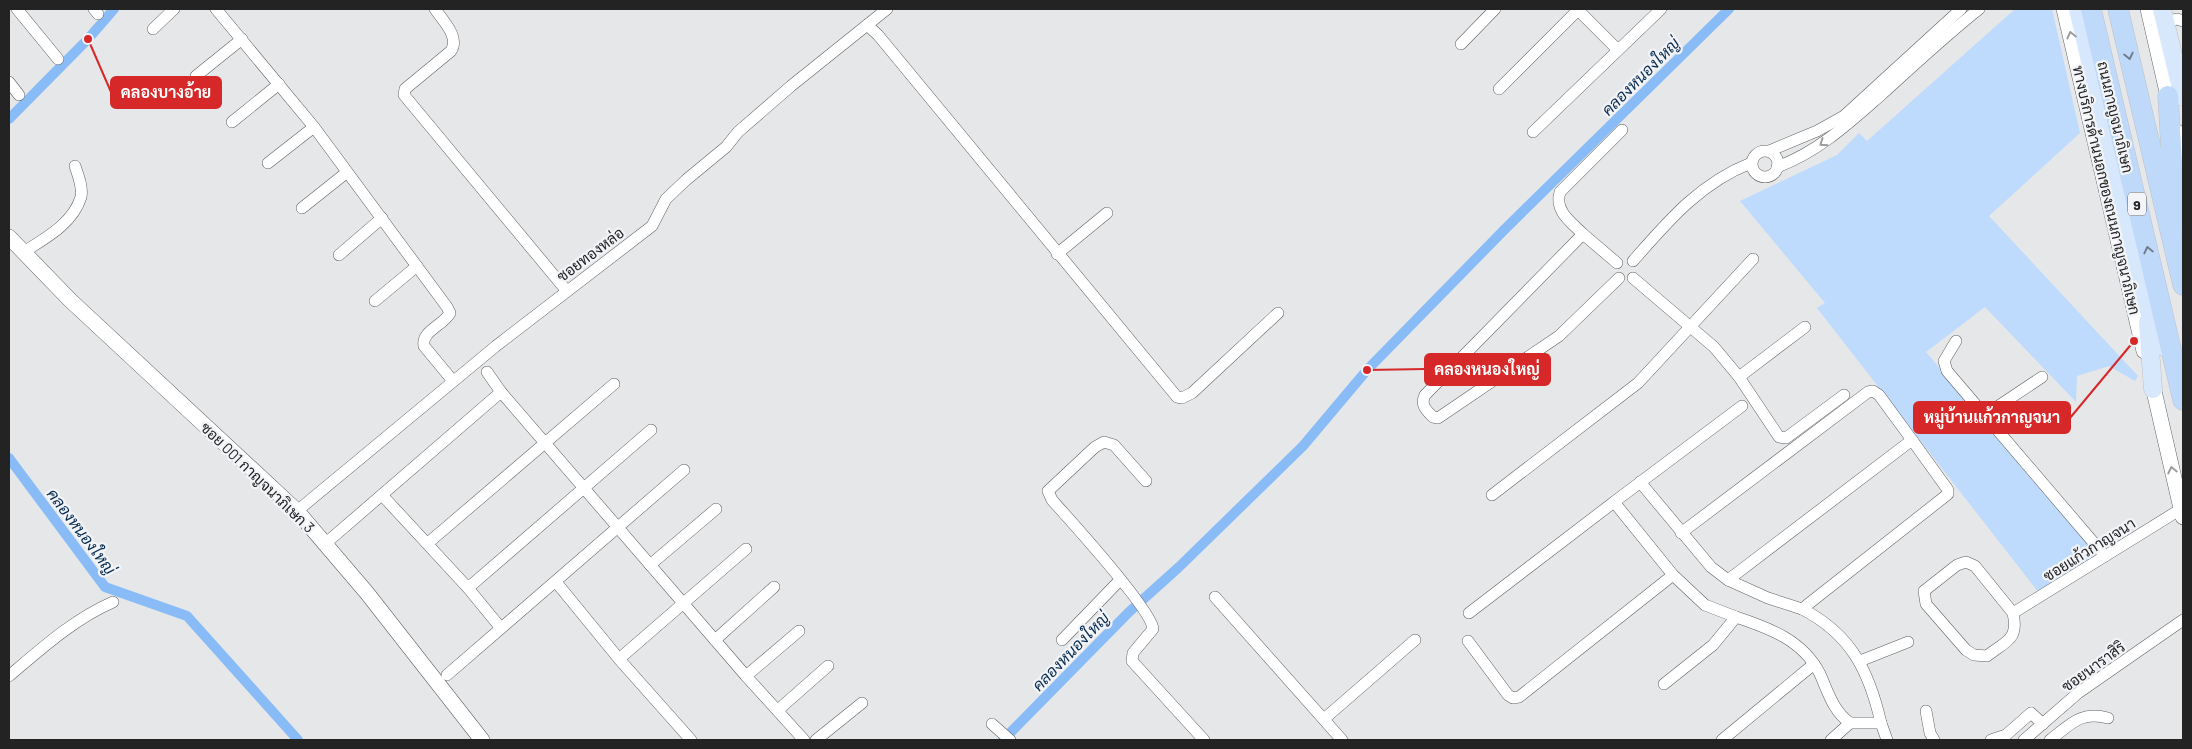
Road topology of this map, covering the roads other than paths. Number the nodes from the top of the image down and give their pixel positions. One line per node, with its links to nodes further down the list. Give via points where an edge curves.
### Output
1 (17, 9): 23 (street)
2 (174, 9): 19 (street)
3 (216, 9): 20 (street)
4 (436, 9): 58 (street, via 454,38 454,45 405,89 404,95)
5 (887, 9): 18 (street, ซอยทองหล่อ)
6 (1496, 9): 21 (street)
7 (1578, 9): 22 (street); 27 (street)
8 (1660, 9): 22 (street)
9 (1961, 9): 17 (street)
10 (1980, 9): 17 (street)
11 (2064, 9): 70 (street, ทางบริการด้านนอกของถนนกาญจนาภิเษก, one-way to 11)
12 (2078, 9): 60 (main road)
13 (2091, 9): 72 (highway, ถนนกาญจนาภิเษก / 9, one-way to 13)
14 (2118, 9): 57 (highway, ถนนกาญจนาภิเษก / 9, one-way to 57)
15 (2148, 9): 29 (street)
16 (2170, 17): 29 (main road)
17 (1952, 24): 30 (street)
18 (868, 25): 49 (street); 58 (street, ซอยทองหล่อ, via 791,86 686,180 666,199 652,226)
19 (153, 29)
20 (242, 39): 24 (street); 26 (street)
21 (1460, 44)
22 (1618, 50): 34 (street)
23 (58, 59)
24 (196, 76)
25 (9, 82): 28 (street)
26 (279, 84): 31 (street); 32 (street)
27 (1499, 89)
28 (20, 95)
29 (2176, 96): 36 (street); 47 (highway, via 2172,164)
30 (1849, 118): 35 (street); 40 (street, one-way to 40, via 1808,153)
31 (232, 122)
32 (314, 127): 37 (street); 41 (street)
33 (1622, 130): 45 (street, via 1560,192 1558,199 1562,213)
34 (1533, 132)
35 (1769, 151): 38 (street, via 1757,153); 40 (street, via 1777,159)
36 (2183, 160)
37 (268, 163)
38 (1751, 163): 40 (street, via 1752,169 1761,177 1772,175); 52 (street, via 1690,199)
39 (75, 166): 48 (street, via 81,190 76,208 57,230)
40 (1777, 168)
41 (346, 173): 42 (street); 44 (street)
42 (302, 208)
43 (1107, 213): 49 (street)
44 (382, 218): 50 (street); 54 (street)
45 (1583, 234): 53 (street); 55 (street, via 1425,395 1423,407 1432,417 1438,418 1559,336)
46 (9, 237): 48 (street, ซอย 001 กาญจนาภิเษก 3)
47 (2183, 244)
48 (22, 253): 87 (street, ซอย 001 กาญจนาภิเษก 3)
49 (1058, 254): 61 (street, via 1177,397 1192,393)
50 (339, 255)
51 (1753, 259): 62 (street)
52 (1633, 261): 53 (street, via 1626,258); 56 (street, via 1637,267)
53 (1617, 263): 55 (street, via 1615,273)
54 (417, 266): 59 (street); 68 (street, via 450,313 423,341)
55 (1619, 278): 56 (street, via 1626,281)
56 (1633, 278): 62 (street)
57 (2183, 285)
58 (566, 290): 68 (street, ซอยทองหล่อ)
59 (375, 300)
60 (2146, 304): 70 (main road); 72 (main road)
61 (1278, 313)
62 (1691, 325): 66 (street); 84 (street, via 1638,383)
63 (1805, 326): 66 (street)
64 (1956, 340): 75 (street, via 1946,356 1945,366)
65 (487, 372): 71 (street)
66 (1739, 377): 73 (street, via 1777,435 1783,438)
67 (2042, 377): 75 (street)
68 (453, 382): 87 (street, ซอยทองหล่อ)
69 (614, 384): 78 (street)
70 (2154, 389): 88 (street, ทางบริการด้านนอกของถนนกาญจนาภิเษก, one-way to 70)
71 (501, 392): 78 (street); 83 (street)
72 (2182, 392)
73 (1844, 395)
74 (1742, 406): 81 (street)
75 (1985, 415): 94 (street)
76 (651, 430): 82 (street)
77 (1912, 440): 90 (street, via 1879,394 1868,392); 98 (street); 105 (street, via 1948,494)
78 (545, 443): 82 (street); 92 (street)
79 (684, 470): 89 (street)
80 (1146, 481): 97 (street, via 1114,445 1104,442 1048,490 1052,500)
81 (1640, 482): 85 (street); 90 (street)
82 (584, 488): 89 (street); 101 (street)
83 (382, 495): 91 (street); 92 (street)
84 (1492, 495)
85 (1614, 502): 96 (street); 106 (street)
86 (716, 509): 95 (street)
87 (297, 511): 91 (street, ซอย 001 กาญจนาภิเษก 3)
88 (2182, 513): 94 (street, ซอยแก้วกาญจนา)
89 (618, 528): 95 (street); 99 (street)
90 (1681, 533): 98 (street, via 1711,567)
91 (326, 543): 134 (street, ซอย 001 กาญจนาภิเษก 3)
92 (428, 543): 101 (street)
93 (746, 549): 104 (street)
94 (2105, 556): 107 (street, ซอยแก้วกาญจนา)
95 (650, 565): 104 (street)
96 (1673, 575): 108 (street, via 1705,605); 115 (street, via 1519,697 1508,695)
97 (1120, 580): 113 (street); 139 (street, via 1143,608 1154,629 1133,653 1132,661)
98 (1728, 580): 105 (street)
99 (556, 582): 110 (street); 117 (street)
100 (774, 587): 112 (street)
101 (468, 588): 110 (street)
102 (1216, 597): 129 (street)
103 (113, 602): 121 (street, via 69,626)
104 (682, 602): 112 (street); 117 (street)
105 (1802, 609): 118 (street, via 1821,618)
106 (1469, 613)
107 (2013, 613): 107 (street, via 1975,566 1966,562 1924,591 1926,604 1974,655 1987,656 2013,636 2016,626)
108 (1736, 617): 119 (street, via 1782,634); 124 (street, via 1713,645)
109 (2183, 620): 132 (street, ซอยนาราสิริ, via 2078,693)
110 (500, 627): 122 (street)
111 (799, 630): 123 (street)
112 (715, 640): 123 (street)
113 (1062, 640)
114 (1415, 640): 129 (street)
115 (1468, 641)
116 (1908, 642): 118 (street)
117 (619, 659): 135 (street)
118 (1860, 661): 131 (street, via 1874,692)
119 (1814, 664): 130 (street, via 1836,710); 141 (street)
120 (828, 666): 126 (street)
121 (9, 676)
122 (447, 676)
123 (746, 676): 126 (street)
124 (1664, 684)
125 (862, 702): 137 (street)
126 (778, 710): 136 (street)
127 (1926, 711): 144 (street)
128 (2108, 718): 147 (street, via 2080,717)
129 (1324, 719): 140 (street)
130 (1850, 723): 131 (street); 142 (street)
131 (1881, 723): 143 (street)
132 (2042, 725): 145 (street, via 2031,713 2006,735); 146 (street, ซอยนาราสิริ); 147 (street)
133 (996, 728): 138 (street)
134 (482, 740)
135 (691, 740)
136 (804, 740)
137 (816, 740)
138 (1009, 740)
139 (1204, 740)
140 (1342, 740)
141 (1722, 740)
142 (1831, 740)
143 (1887, 740)
144 (1934, 740)
145 (1991, 740)
146 (2024, 740)
147 (2052, 740)

